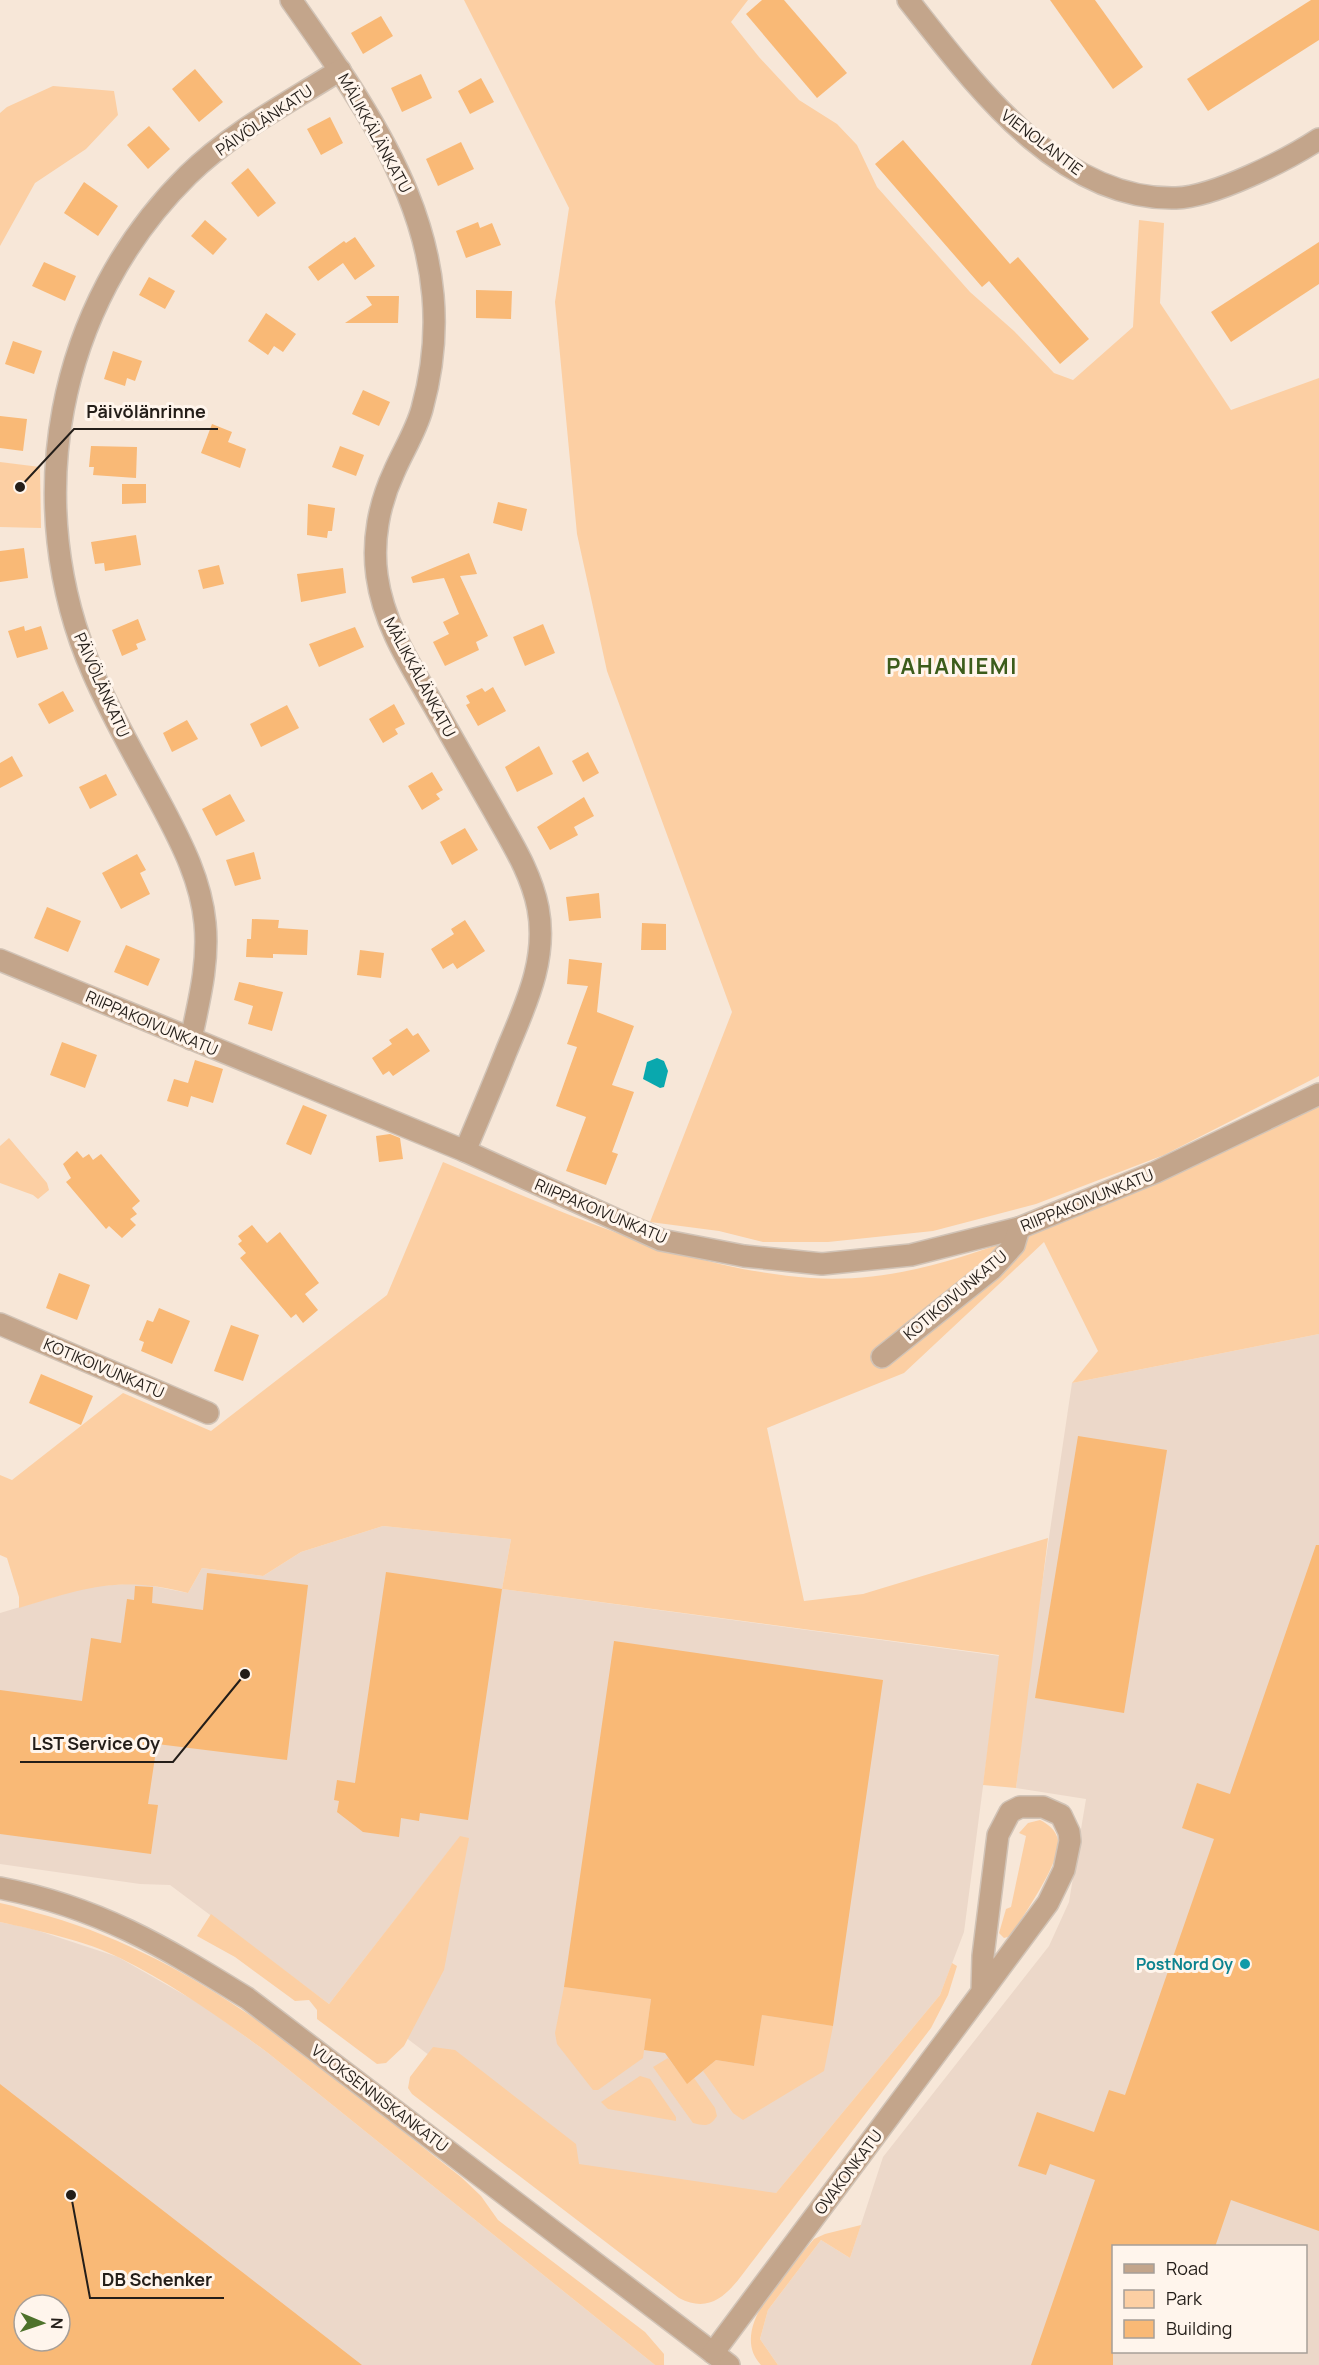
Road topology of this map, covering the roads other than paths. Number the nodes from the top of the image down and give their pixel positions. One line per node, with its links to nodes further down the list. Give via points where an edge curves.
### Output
1 (291, 0): 3 (street, MÄLIKKÄLÄNKATU)
2 (908, 0): 4 (street, VIENOLANTIE, via 1003,115 1069,166 1119,190 1178,198 1255,173)
3 (340, 70): 6 (street, PÄIVÖLÄNKATU, via 215,151 150,216 97,301 76,356 57,439 55,520 59,560 74,620 102,692 181,844 202,900 206,962); 8 (street, MÄLIKKÄLÄNKATU, via 411,198 428,252 431,280 433,338 426,395 384,496 378,527 375,557 381,602 397,642 522,860 538,907 540,948 531,991)
4 (1319, 139)
5 (0, 960): 6 (street, RIIPPAKOIVUNKATU)
6 (191, 1039): 8 (street, RIIPPAKOIVUNKATU)
7 (1319, 1094): 9 (street, RIIPPAKOIVUNKATU, via 1156,1172)
8 (465, 1151): 9 (street, RIIPPAKOIVUNKATU, via 661,1240 744,1256 822,1264 911,1255)
9 (1019, 1228): 11 (street, KOTIKOIVUNKATU, via 1014,1245 992,1269)
10 (0, 1324): 12 (street, KOTIKOIVUNKATU)
11 (882, 1357)
12 (208, 1413)
13 (0, 1888): 15 (street, VUOKSENNISKANKATU, via 107,1919 164,1947 247,1998)
14 (982, 1992): 14 (street, OVAKONKATU, via 1048,1903 1064,1870 1069,1832 1061,1815 1043,1807 1020,1807 1010,1812 998,1835); 15 (street, OVAKONKATU)
15 (721, 2359)

